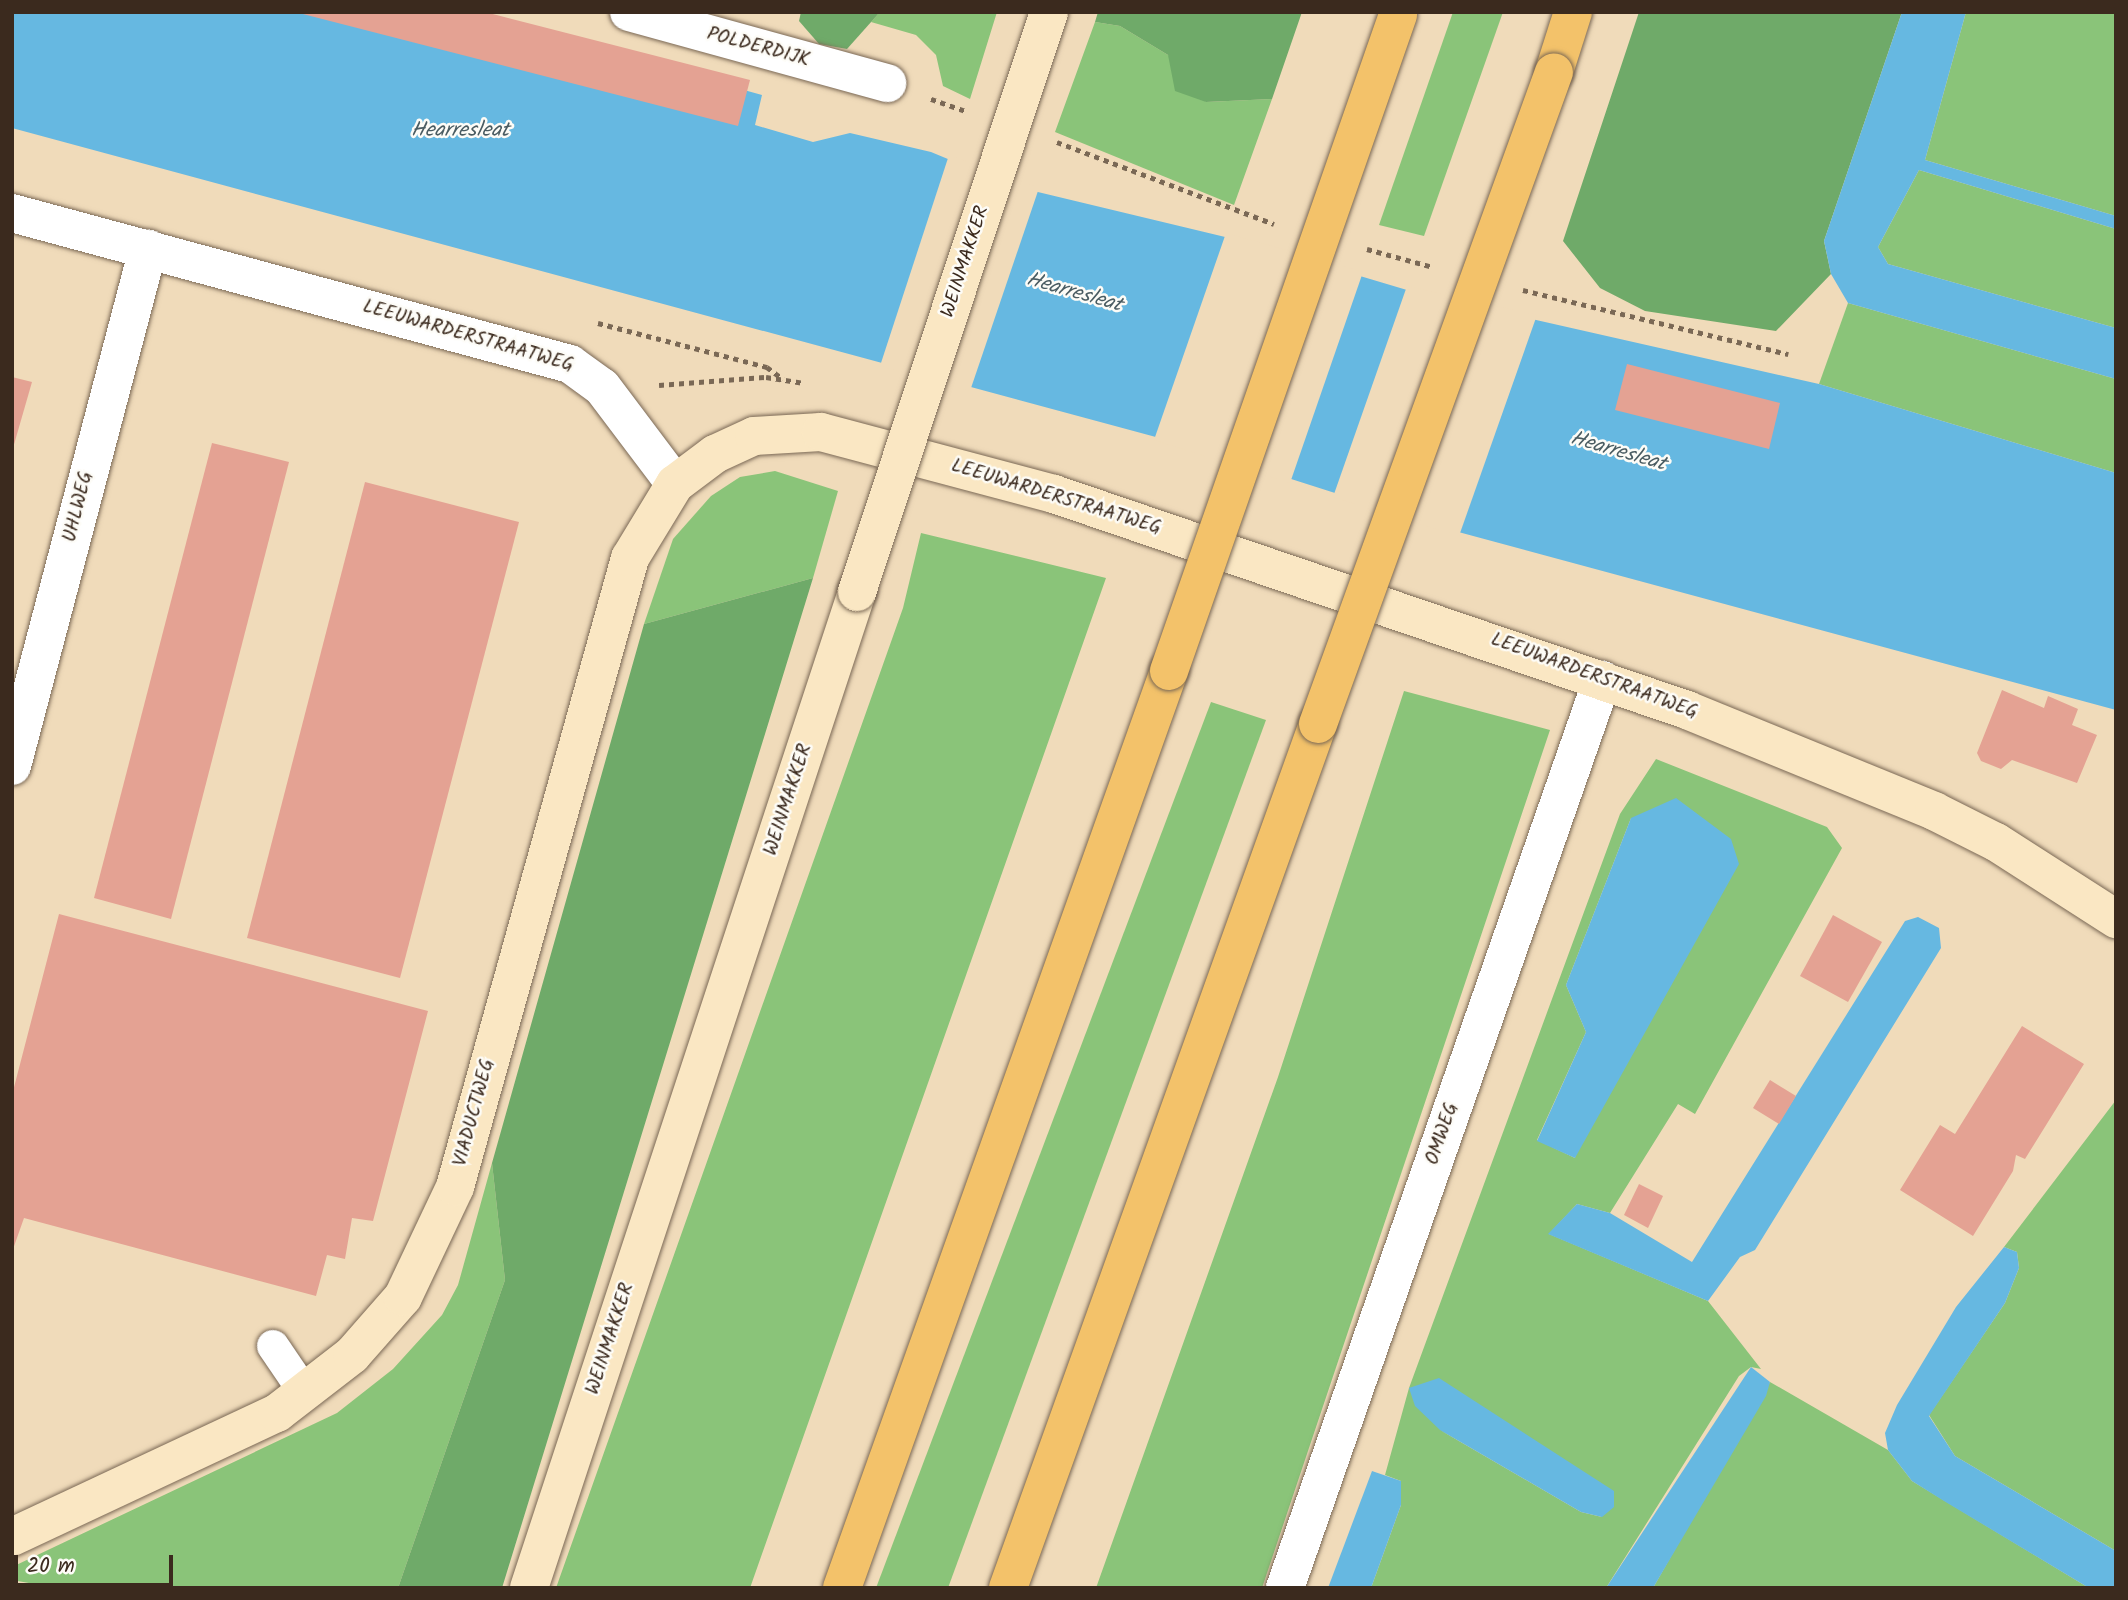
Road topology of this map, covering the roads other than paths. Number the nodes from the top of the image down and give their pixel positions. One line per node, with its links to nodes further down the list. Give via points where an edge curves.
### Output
1 (629, 12): 5 (street, POLDERDIJK)
2 (1049, 12): 15 (street, WEINMAKKER, bridge)
3 (1573, 12): 17 (highway, bridge)
4 (1399, 14): 16 (highway, bridge)
5 (887, 83)
6 (12, 213): 7 (street, LEEUWARDERSTRAATWEG)
7 (148, 249): 8 (street, LEEUWARDERSTRAATWEG, via 582,369 602,387); 10 (street, UHLWEG)
8 (675, 484): 9 (street, LEEUWARDERSTRAATWEG, via 715,454 754,436 834,435 1054,494); 13 (street, VIADUCTWEG, via 649,520 623,582 441,1224 380,1327)
9 (1602, 680): 11 (street, LEEUWARDERSTRAATWEG, via 1881,786 1996,842); 18 (street, OMWEG)
10 (12, 766)
11 (2116, 919)
12 (273, 1346): 13 (lane)
13 (305, 1393): 14 (street, VIADUCTWEG, via 238,1433)
14 (12, 1536)
15 (529, 1588)
16 (842, 1588)
17 (1007, 1588)
18 (1285, 1588)

